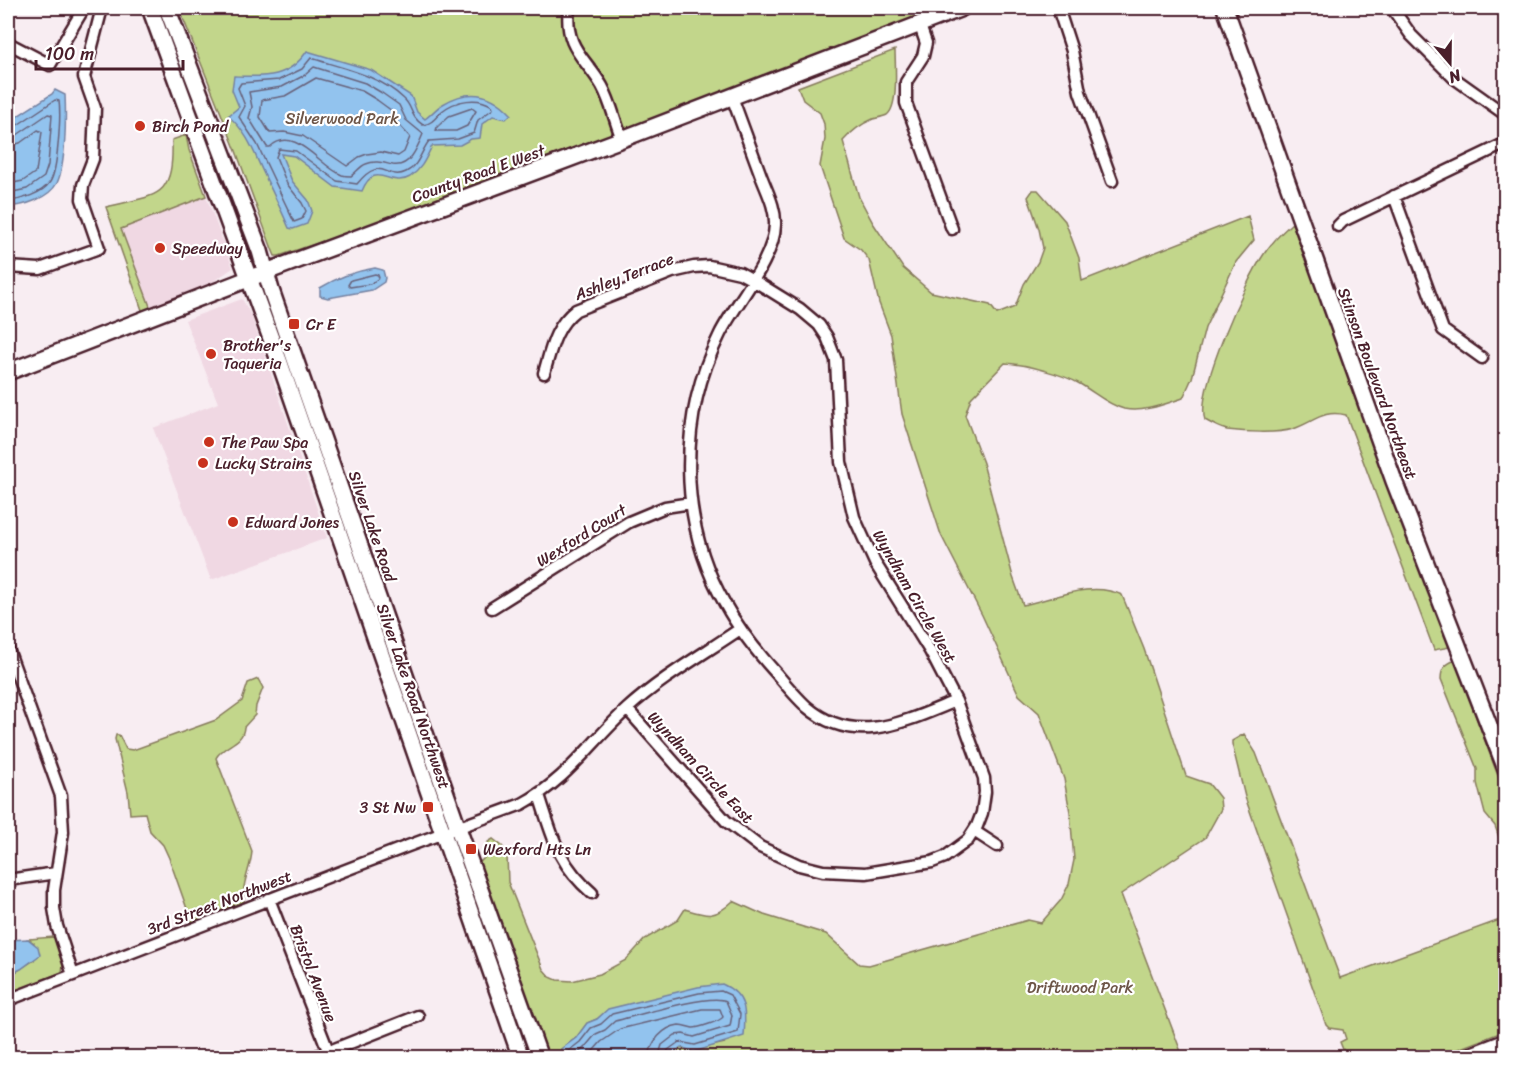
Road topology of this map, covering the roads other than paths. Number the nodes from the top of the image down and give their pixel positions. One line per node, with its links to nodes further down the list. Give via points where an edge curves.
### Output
1 (84, 8): 11 (street, via 50,65)
2 (102, 8): 20 (street, via 84,77 95,108 93,159 82,199 99,248 40,269)
3 (150, 8): 22 (main road, Silver Lake Road Northwest)
4 (167, 8): 21 (main road, Silver Lake Road)
5 (569, 8): 14 (street, via 571,39 602,86)
6 (962, 8): 10 (main road, County Road E West)
7 (1058, 8): 16 (street, via 1082,98)
8 (1225, 8): 33 (main road, Stinson Boulevard Northeast, via 1394,480)
9 (1392, 8): 13 (street, via 1411,35 1454,78)
10 (919, 23): 12 (main road, County Road E West); 19 (street, via 926,44 906,82 906,103)
11 (8, 43)
12 (732, 97): 14 (main road, County Road E West); 23 (street, via 776,224 771,248)
13 (1506, 115)
14 (622, 139): 21 (main road, County Road E West)
15 (1506, 143): 17 (street)
16 (1113, 181)
17 (1394, 196): 18 (street); 24 (street, via 1443,330)
18 (1338, 226)
19 (952, 229)
20 (8, 267)
21 (266, 272): 22 (main road, County Road E West); 35 (main road, Silver Lake Road)
22 (250, 278): 25 (main road, County Road E West); 37 (main road, Silver Lake Road Northwest)
23 (753, 280): 26 (street, Ashley Terrace, via 723,268 694,267 585,305 561,325); 27 (street, via 720,334 700,384 690,446); 31 (street, Wyndham Circle West, via 811,318 827,337 836,360 842,462 855,517 875,563)
24 (1482, 358)
25 (8, 372)
26 (544, 373)
27 (691, 503): 28 (street, Wexford Court, via 665,507 629,522); 29 (street, via 711,577)
28 (492, 608)
29 (740, 629): 31 (street, via 808,708 836,724 879,729); 32 (street, 3rd Street Northwest)
30 (9, 655): 40 (street, via 61,796 63,832)
31 (956, 701): 36 (street, Wyndham Circle West, via 984,778 985,802)
32 (627, 709): 34 (street, 3rd Street Northwest, via 558,781); 39 (street, Wyndham Circle East, via 726,821 778,857 844,873 876,872)
33 (1506, 769)
34 (539, 795): 35 (street, 3rd Street Northwest); 42 (street, via 564,864)
35 (458, 828): 37 (street, 3rd Street Northwest); 51 (main road, Silver Lake Road)
36 (974, 831): 38 (street); 39 (street, Wyndham Circle West, via 945,857)
37 (442, 833): 43 (street, 3rd Street Northwest); 50 (main road, Silver Lake Road Northwest)
38 (997, 846)
39 (927, 862)
40 (56, 873): 41 (street); 44 (street, via 57,926)
41 (8, 880)
42 (592, 893)
43 (269, 899): 44 (street, 3rd Street Northwest); 48 (street, Bristol Avenue)
44 (73, 975): 45 (street, 3rd Street Northwest)
45 (8, 1000)
46 (418, 1016): 48 (street)
47 (1506, 1042): 52 (main road)
48 (330, 1054): 49 (street)
49 (312, 1058)
50 (521, 1058)
51 (540, 1058)
52 (1464, 1058)

